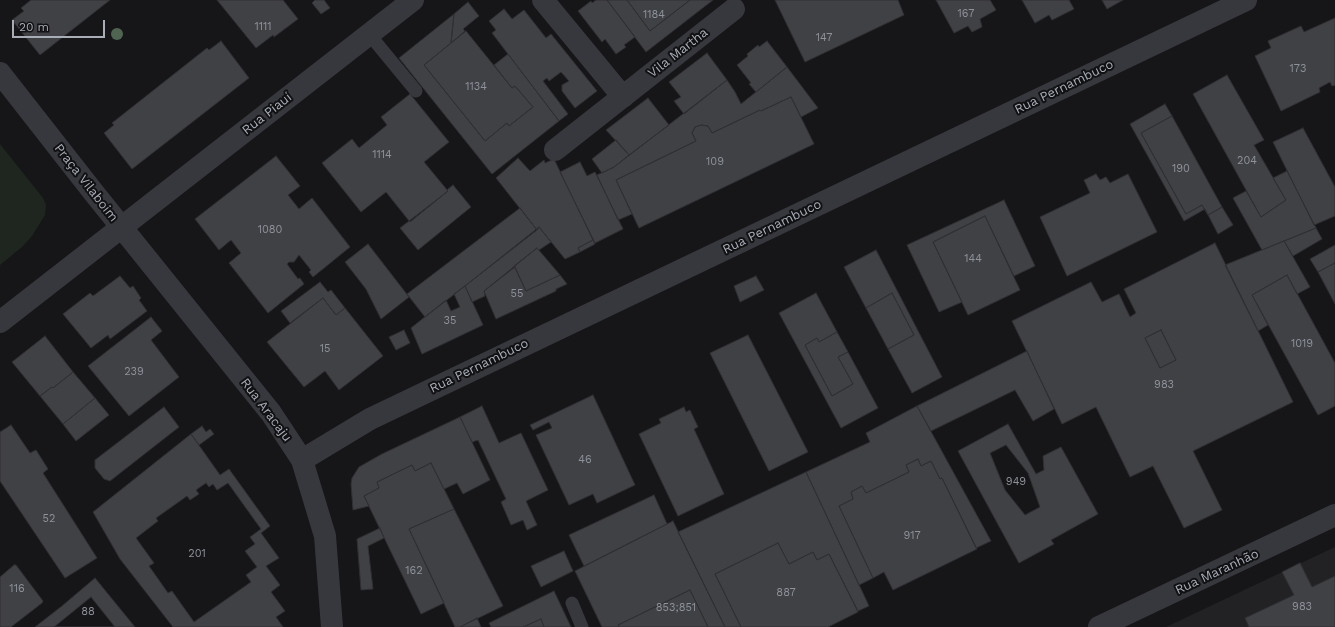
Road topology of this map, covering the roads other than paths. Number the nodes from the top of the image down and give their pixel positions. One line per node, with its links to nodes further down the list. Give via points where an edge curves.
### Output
1 (413, 0): 5 (street, Rua Piauí)
2 (543, 0): 8 (street)
3 (1246, 0): 12 (street, Rua Pernambuco, via 370,418)
4 (734, 9): 8 (street, Vila Martha)
5 (369, 34): 7 (lane); 10 (street, Rua Piauí)
6 (0, 73): 10 (street, Praça Vilaboim)
7 (416, 90)
8 (623, 97): 9 (street, Vila Martha)
9 (555, 150)
10 (122, 228): 11 (street, Praça Vilaboim); 12 (street, Rua Aracaju, via 270,413)
11 (0, 322)
12 (302, 460): 15 (street, Rua Aracaju, via 325,536)
13 (1335, 515): 17 (street, Rua Maranhão)
14 (572, 603): 16 (lane)
15 (332, 627)
16 (582, 627)
17 (1099, 627)

